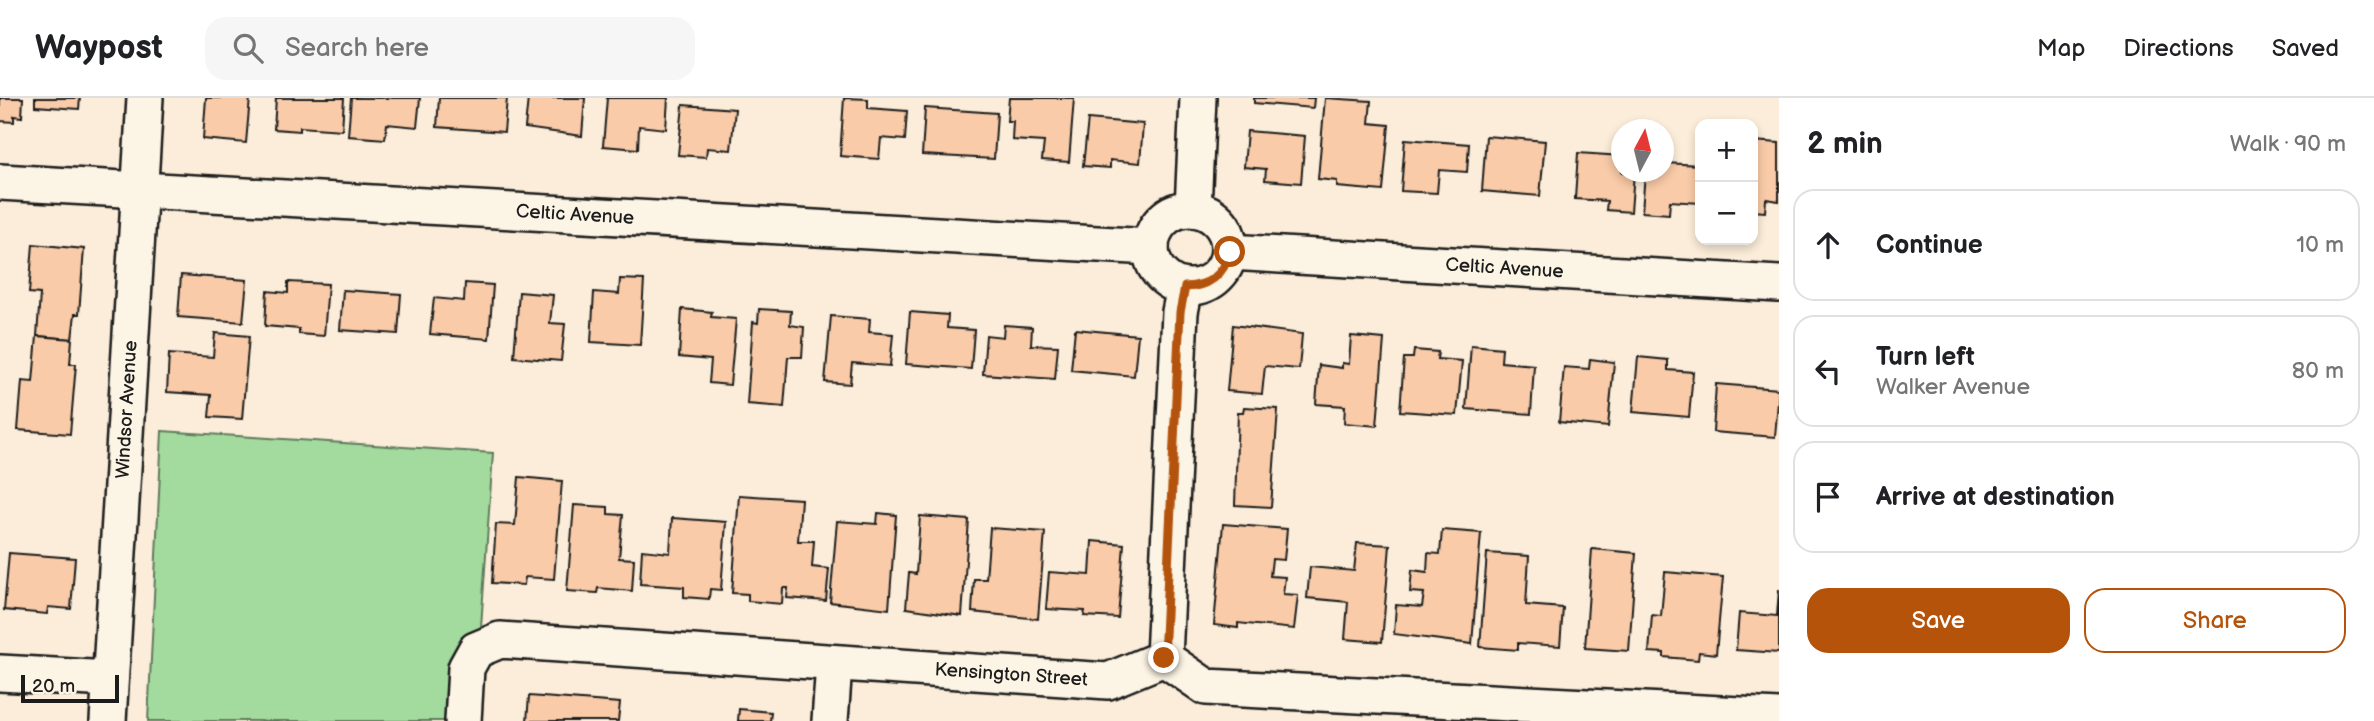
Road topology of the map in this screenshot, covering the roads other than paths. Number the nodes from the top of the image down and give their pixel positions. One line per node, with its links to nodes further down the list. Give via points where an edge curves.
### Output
1 (145, 98): 4 (street, Windsor Avenue)
2 (1198, 98): 5 (street)
3 (0, 182): 4 (street, Celtic Avenue)
4 (139, 191): 6 (street, Celtic Avenue); 13 (street, Windsor Avenue)
5 (1193, 209): 6 (street, via 1167,217 1155,231); 7 (street, via 1208,213 1224,228)
6 (1151, 247): 9 (street, via 1163,276)
7 (1230, 252): 8 (street, Celtic Avenue); 9 (street, via 1215,279)
8 (1779, 284)
9 (1185, 287): 10 (street, via 1180,312)
10 (1164, 658): 11 (street, Kensington Street, via 1108,681); 14 (street, via 1206,687)
11 (834, 664): 16 (street, Kensington Street, via 500,640 476,650 466,668); 17 (street)
12 (0, 673): 13 (street)
13 (110, 679): 15 (street, Windsor Avenue)
14 (1779, 718)
15 (108, 721)
16 (463, 721)
17 (830, 721)

